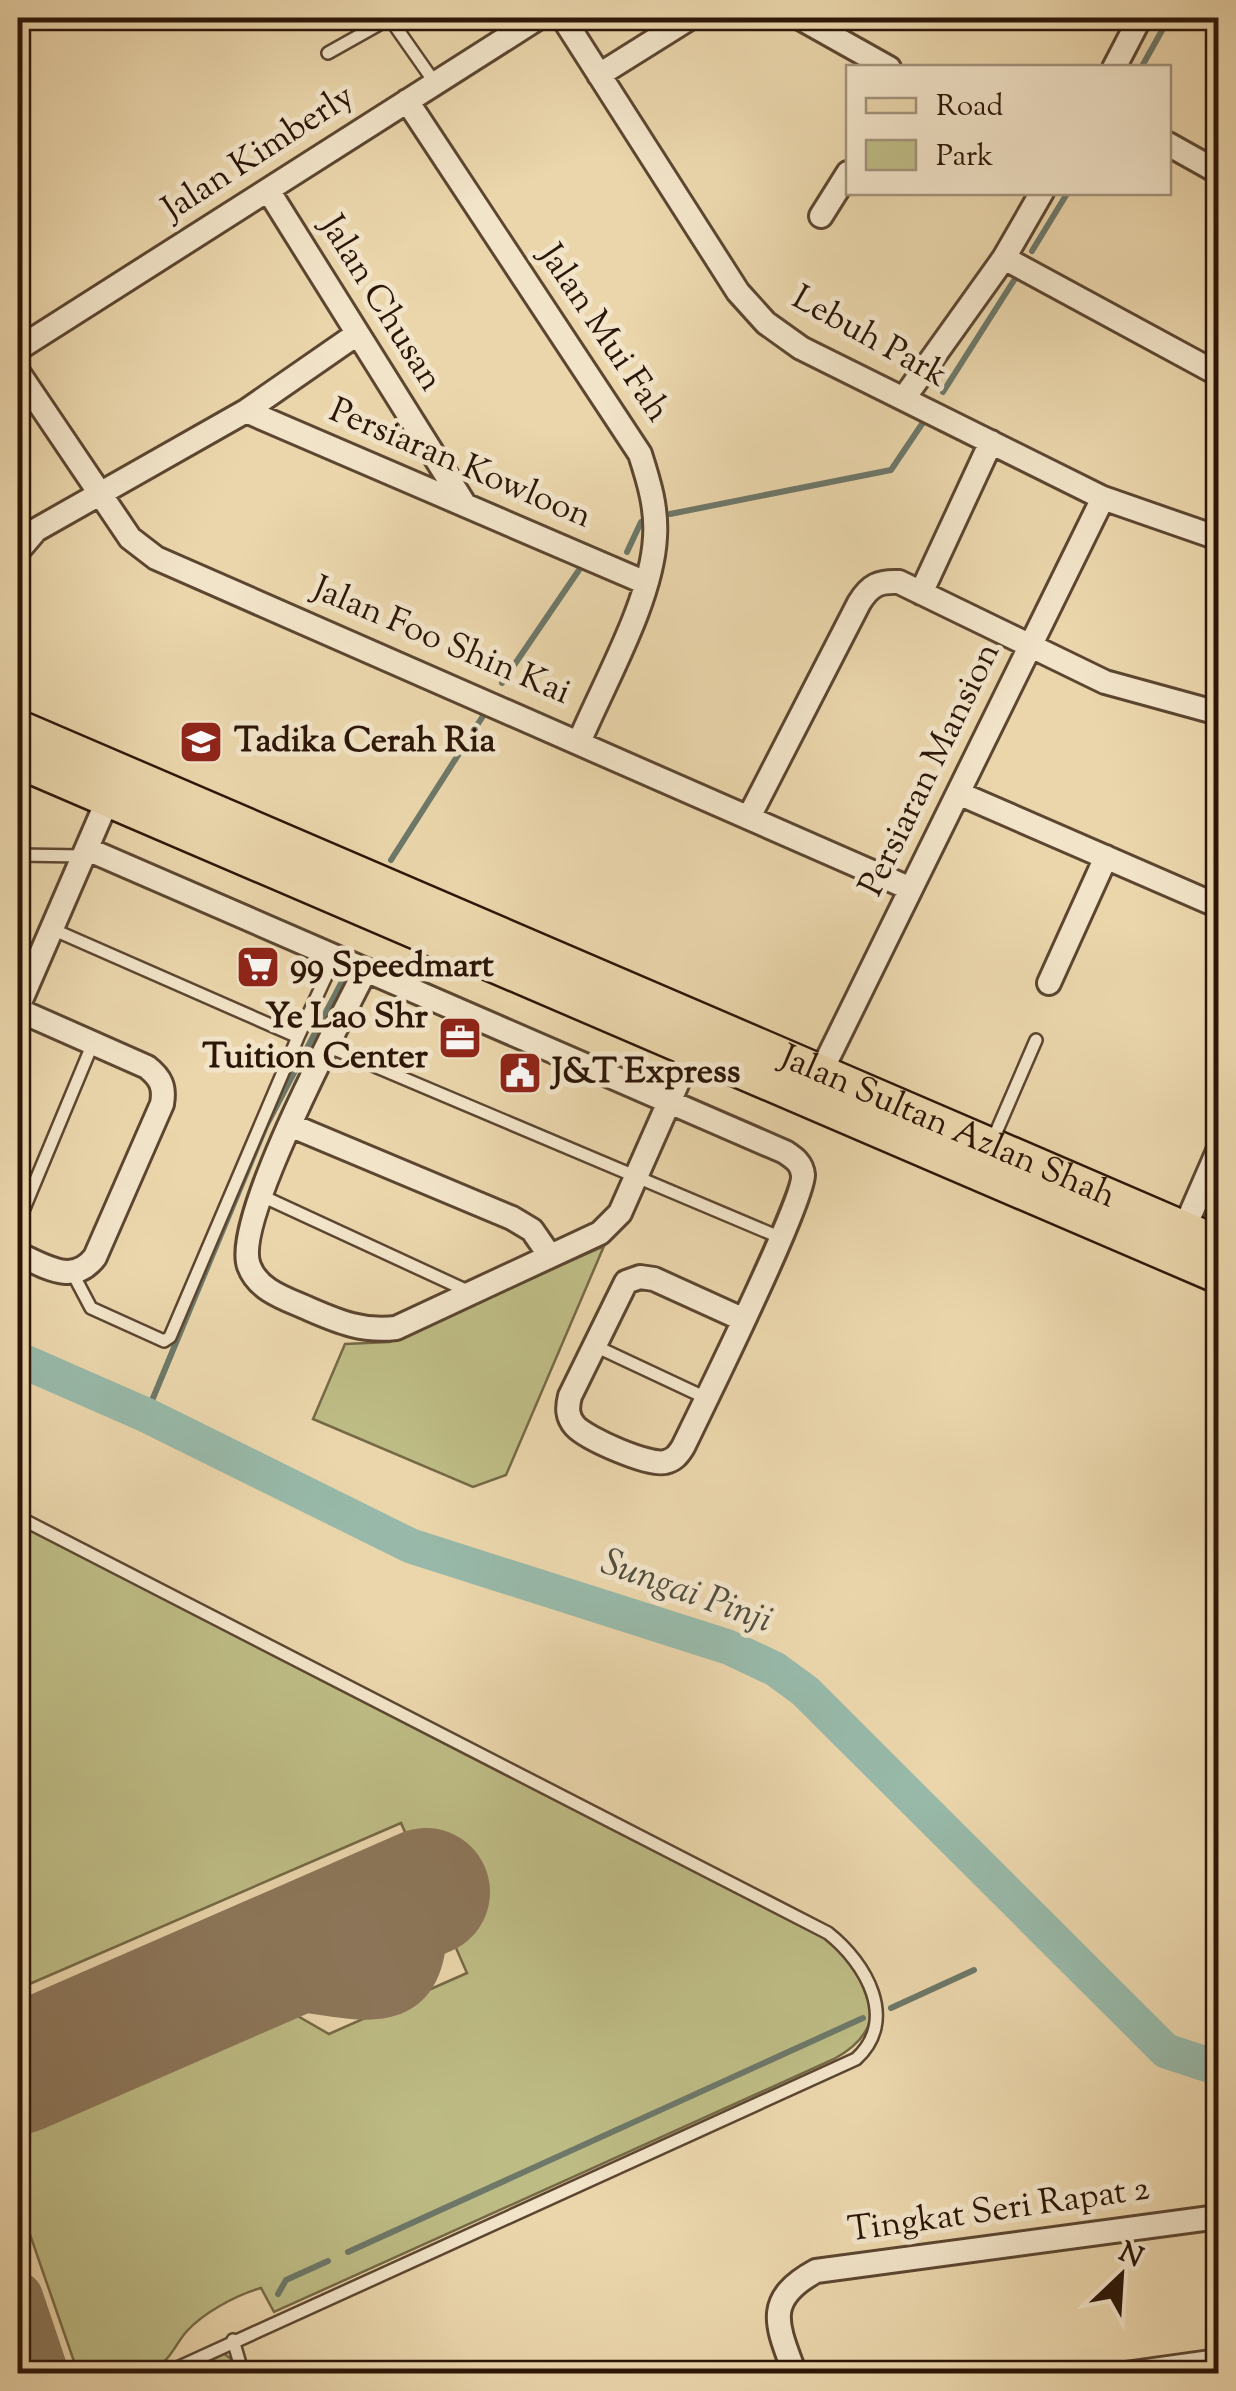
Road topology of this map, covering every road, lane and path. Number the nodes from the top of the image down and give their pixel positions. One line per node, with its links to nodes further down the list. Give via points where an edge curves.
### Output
1 (538, 18): 10 (street, Jalan Kimberly)
2 (563, 18): 9 (street, Lebuh Park)
3 (690, 18): 9 (street)
4 (800, 18): 7 (street)
5 (1140, 18): 8 (street)
6 (328, 53): 10 (lane, via 385,21)
7 (884, 65)
8 (1116, 65)
9 (600, 75): 23 (street, Lebuh Park, via 738,292 766,323)
10 (434, 84): 11 (street, Jalan Kimberly)
11 (407, 101): 15 (street, Jalan Kimberly); 31 (street, Jalan Mui Fah, via 640,454 654,499)
12 (1171, 146): 13 (street)
13 (1218, 172)
14 (846, 176): 17 (street)
15 (268, 190): 19 (street, Jalan Chusan); 20 (street, Jalan Kimberly)
16 (1040, 195): 18 (street)
17 (821, 216)
18 (1004, 258): 22 (street); 23 (street)
19 (357, 334): 24 (street); 28 (street, Jalan Chusan)
20 (18, 349)
21 (18, 372): 26 (street, Jalan Foo Shin Kai)
22 (1218, 374)
23 (904, 398): 25 (street, Lebuh Park)
24 (246, 411): 26 (street); 28 (street, Persiaran Kowloon)
25 (991, 442): 27 (street, Lebuh Park); 32 (street)
26 (100, 494): 30 (street, via 36,530); 36 (street, Jalan Foo Shin Kai, via 130,538 156,558)
27 (1104, 498): 29 (street, Lebuh Park); 33 (street, Persiaran Mansion)
28 (465, 505): 31 (street, Persiaran Kowloon)
29 (1218, 538)
30 (18, 550)
31 (646, 584): 36 (street, Jalan Mui Fah)
32 (922, 593): 33 (street); 40 (street, via 899,582 868,589)
33 (1031, 646): 34 (street, via 1130,692); 38 (street, Persiaran Mansion)
34 (1218, 713)
35 (18, 728): 46 (main road, Jalan Sultan Azlan Shah)
36 (580, 740): 40 (street, Jalan Foo Shin Kai)
37 (18, 760): 39 (main road, Jalan Sultan Azlan Shah)
38 (958, 793): 43 (street); 44 (street, Persiaran Mansion)
39 (108, 799): 41 (street); 56 (main road, Jalan Sultan Azlan Shah)
40 (750, 815): 44 (street, Jalan Foo Shin Kai)
41 (85, 852): 42 (lane); 47 (street); 48 (street)
42 (18, 855)
43 (1106, 857): 45 (street); 50 (street)
44 (912, 888): 57 (street, Persiaran Mansion)
45 (1218, 906)
46 (470, 925): 56 (main road, via 597,996 675,1028); 57 (main road, Jalan Sultan Azlan Shah)
47 (52, 929): 51 (street); 52 (lane)
48 (336, 957): 49 (street); 52 (lane)
49 (365, 970): 55 (street); 58 (street)
50 (1049, 983)
51 (18, 1009): 54 (street)
52 (298, 1037): 70 (lane, via 170,1337 164,1341 91,1308)
53 (1036, 1040): 60 (lane)
54 (93, 1044): 64 (lane); 70 (street, via 147,1067 164,1090 95,1257)
55 (327, 1046): 59 (street); 62 (lane)
56 (692, 1050): 58 (street); 71 (main road, Jalan Sultan Azlan Shah)
57 (820, 1074): 60 (main road, Jalan Sultan Azlan Shah)
58 (669, 1101): 62 (street); 66 (street, via 800,1163 804,1178)
59 (290, 1125): 63 (street); 69 (street, via 512,1218 532,1230)
60 (989, 1148): 65 (main road, Jalan Sultan Azlan Shah)
61 (1218, 1151): 65 (street)
62 (636, 1178): 66 (lane); 69 (street, via 620,1213 600,1233)
63 (262, 1196): 72 (lane); 72 (street, via 246,1247 257,1281 274,1294 372,1331 396,1328)
64 (18, 1223)
65 (1184, 1229): 67 (main road, Jalan Sultan Azlan Shah)
66 (779, 1238): 73 (street)
67 (1218, 1244)
68 (18, 1254): 70 (street)
69 (550, 1256): 72 (street)
70 (73, 1274)
71 (1218, 1275)
72 (472, 1293)
73 (742, 1319): 74 (street, via 640,1277 617,1293); 75 (street)
74 (593, 1345): 75 (lane); 75 (street, via 567,1410 584,1433 660,1464 684,1447)
75 (706, 1398)
76 (18, 1516): 78 (lane, via 811,1924 852,1952 876,2004 877,2028 856,2059)
77 (1218, 2217): 82 (street, Tingkat Seri Rapat 2, via 816,2271 792,2284 780,2304 778,2327)
78 (234, 2340): 80 (lane); 81 (lane)
79 (1218, 2361): 83 (street)
80 (164, 2374)
81 (244, 2374)
82 (796, 2374)
83 (1124, 2374)

